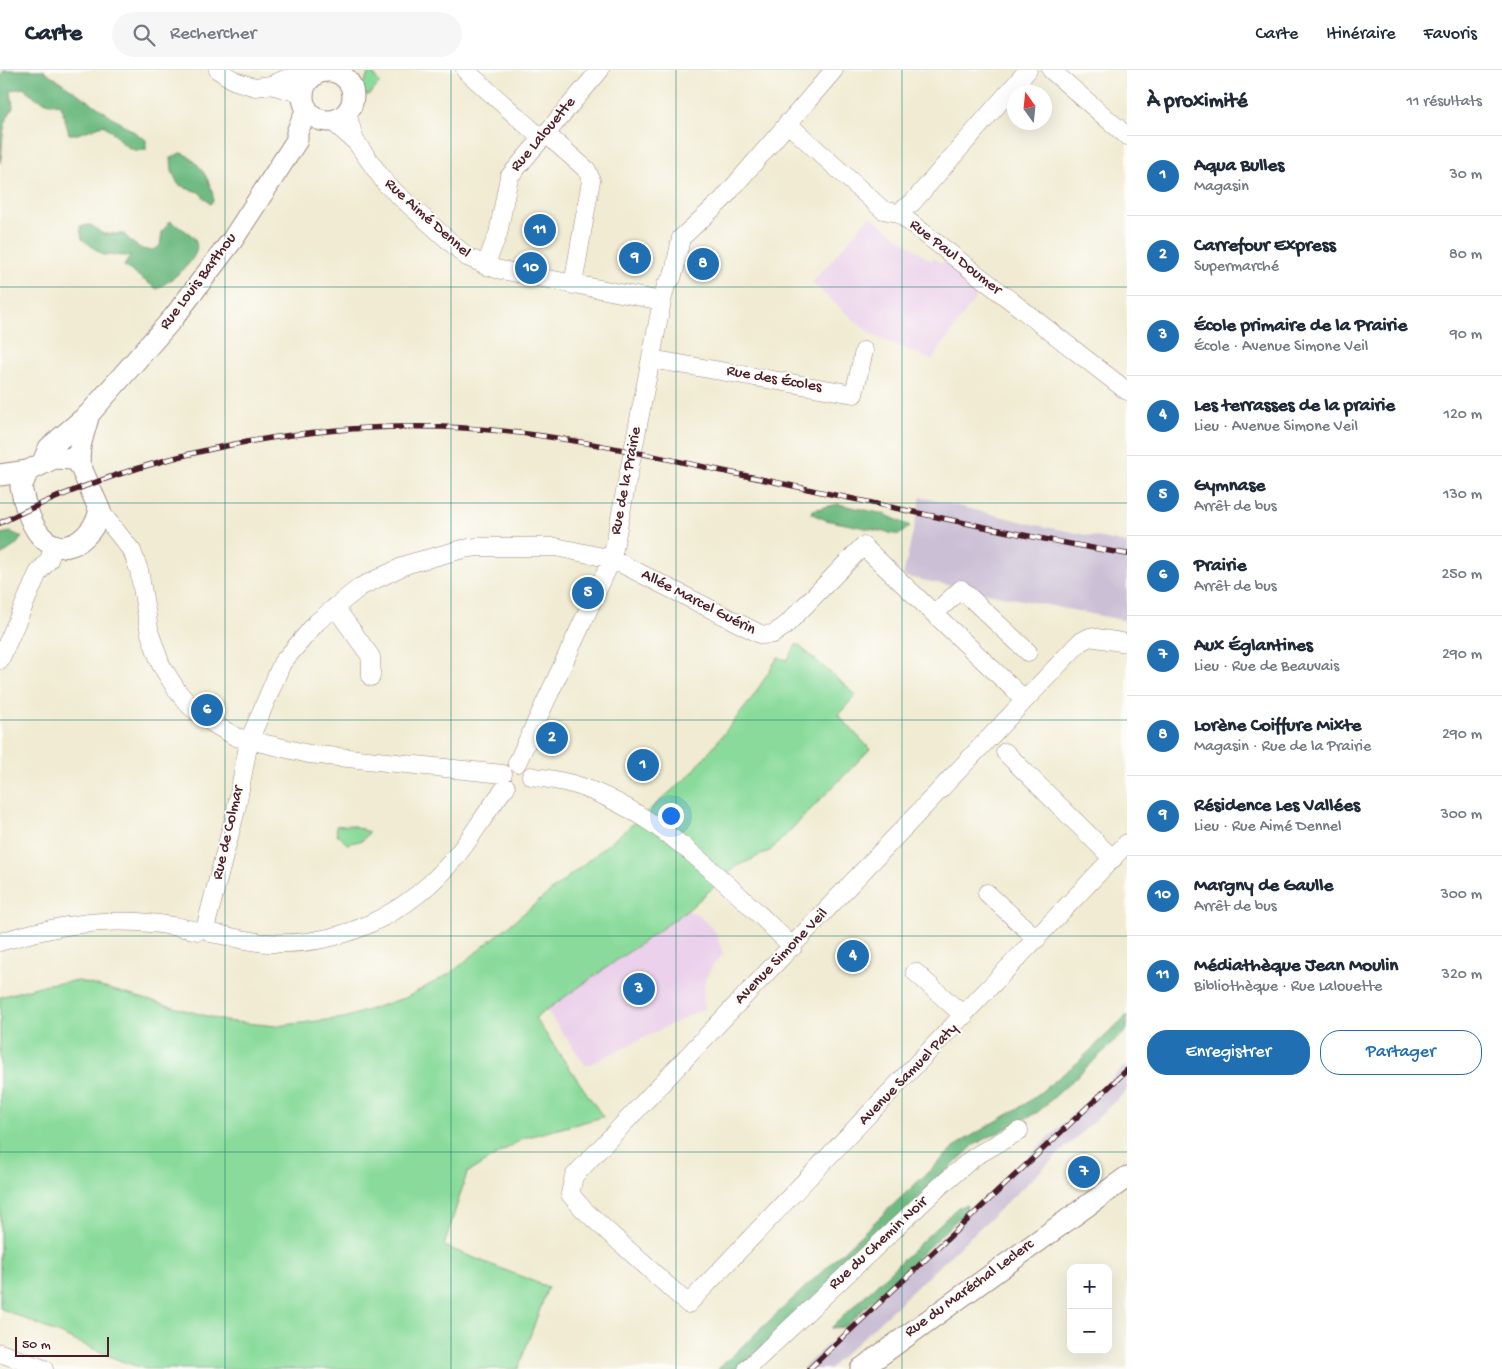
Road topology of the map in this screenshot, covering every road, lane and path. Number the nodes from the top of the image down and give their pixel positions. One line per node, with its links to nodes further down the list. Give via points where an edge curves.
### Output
1 (218, 70): 8 (street, via 248,85)
2 (465, 70): 11 (street)
3 (600, 70): 11 (street, Rue Lalouette)
4 (834, 70): 10 (street, Rue de la Prairie)
5 (1028, 70): 13 (street, via 912,203)
6 (1051, 70): 12 (street)
7 (339, 73): 8 (street, via 285,78); 9 (main road, via 354,97); 9 (main road, via 308,82)
8 (271, 85): 9 (street)
9 (322, 111): 14 (street, Rue Aimé Dennel, via 356,142 386,184 467,256); 20 (main road, Rue Louis Barthou, via 297,132 297,140 209,273)
10 (787, 123): 13 (street, Rue Paul Doumer, via 883,210); 16 (street, Rue de la Prairie, via 722,200 681,238 672,278 666,285)
11 (543, 135): 14 (street, Rue Lalouette, via 509,177 498,234); 15 (street, via 587,170 591,180)
12 (1127, 136)
13 (898, 213): 19 (street, Rue Paul Doumer)
14 (486, 266): 15 (street, Rue Aimé Dennel)
15 (573, 285): 16 (street, Rue Aimé Dennel)
16 (662, 301): 18 (street, Rue de la Prairie)
17 (864, 351): 18 (street, Rue des Écoles, via 854,394)
18 (651, 359): 31 (street, Rue de la Prairie)
19 (1127, 391)
20 (90, 414): 21 (main road); 22 (main road, via 49,448)
21 (79, 462): 22 (main road, via 64,458); 26 (main road)
22 (35, 466): 23 (main road); 25 (main road, via 21,487)
23 (0, 475)
24 (0, 488): 25 (main road)
25 (22, 493): 27 (main road)
26 (100, 511): 28 (main road); 29 (street)
27 (37, 531): 30 (main road); 32 (street)
28 (92, 531): 29 (street); 30 (main road, via 83,540 69,546)
29 (121, 537): 40 (street, via 132,551 139,570 150,634 161,665 191,708 236,737)
30 (54, 545): 32 (street, via 49,560)
31 (612, 559): 33 (street, Rue de Colmar, via 556,547 464,549 408,564 360,587); 34 (street, Allée Marcel Guérin, via 762,635 773,634 785,626 863,546); 42 (street, Rue de la Prairie)
32 (38, 573): 37 (street)
33 (335, 607): 38 (street, via 371,657); 40 (street, Rue de Colmar, via 317,622 282,663)
34 (934, 614): 36 (street, via 961,589); 39 (street, Allée Marcel Guérin)
35 (1127, 642): 39 (street, Avenue Simone Veil, via 1090,637 1080,642)
36 (1028, 652)
37 (0, 660)
38 (371, 677)
39 (1025, 700): 51 (street, Avenue Simone Veil)
40 (249, 741): 44 (street, via 309,754); 48 (street, Rue de Colmar, via 236,810)
41 (1005, 752): 46 (street)
42 (517, 763): 43 (street, via 524,765); 44 (street, via 506,768)
43 (531, 776): 44 (street, via 529,785 522,790 514,791); 51 (street, via 579,786 644,819 689,850)
44 (505, 781): 48 (street, via 458,854 433,881 384,919 337,936 304,941 268,943)
45 (1127, 843): 46 (street, Avenue Samuel Paty)
46 (1113, 859): 49 (street, Avenue Samuel Paty)
47 (987, 893): 49 (street)
48 (205, 930): 50 (street, via 154,923 101,921 46,928)
49 (1037, 939): 53 (street, Avenue Samuel Paty)
50 (0, 942)
51 (793, 947): 56 (street, Avenue Simone Veil, via 574,1176 570,1194 584,1210)
52 (915, 972): 53 (street)
53 (964, 1016): 56 (street, Avenue Samuel Paty)
54 (1019, 1131): 59 (street, Rue du Chemin Noir, via 974,1157 939,1187)
55 (1127, 1177): 60 (main road, Rue du Maréchal Leclerc)
56 (688, 1304)
57 (0, 1353): 58 (street)
58 (44, 1369)
59 (747, 1369)
60 (862, 1369)

